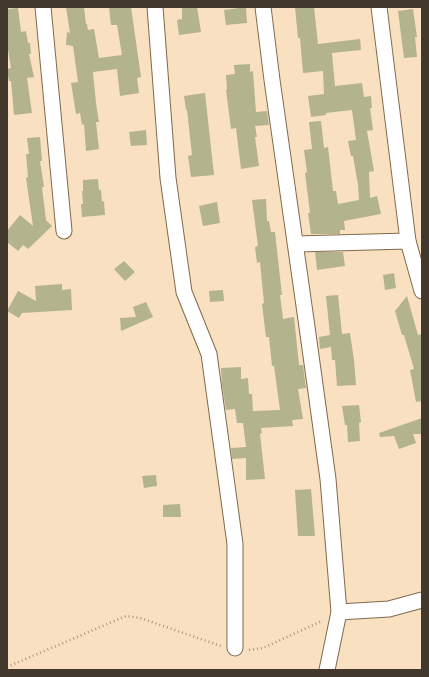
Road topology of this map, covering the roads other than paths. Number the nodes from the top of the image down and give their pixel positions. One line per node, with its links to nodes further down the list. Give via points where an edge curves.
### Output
1 (43, 7): 5 (street)
2 (155, 7): 11 (street, via 168,178 184,292 209,354 236,544)
3 (263, 7): 7 (street)
4 (379, 7): 6 (street)
5 (64, 231)
6 (408, 241): 7 (street); 8 (street)
7 (296, 244): 10 (street, via 328,479)
8 (422, 291)
9 (422, 600): 10 (street, via 389,609)
10 (339, 612): 12 (street)
11 (235, 648)
12 (327, 670)

